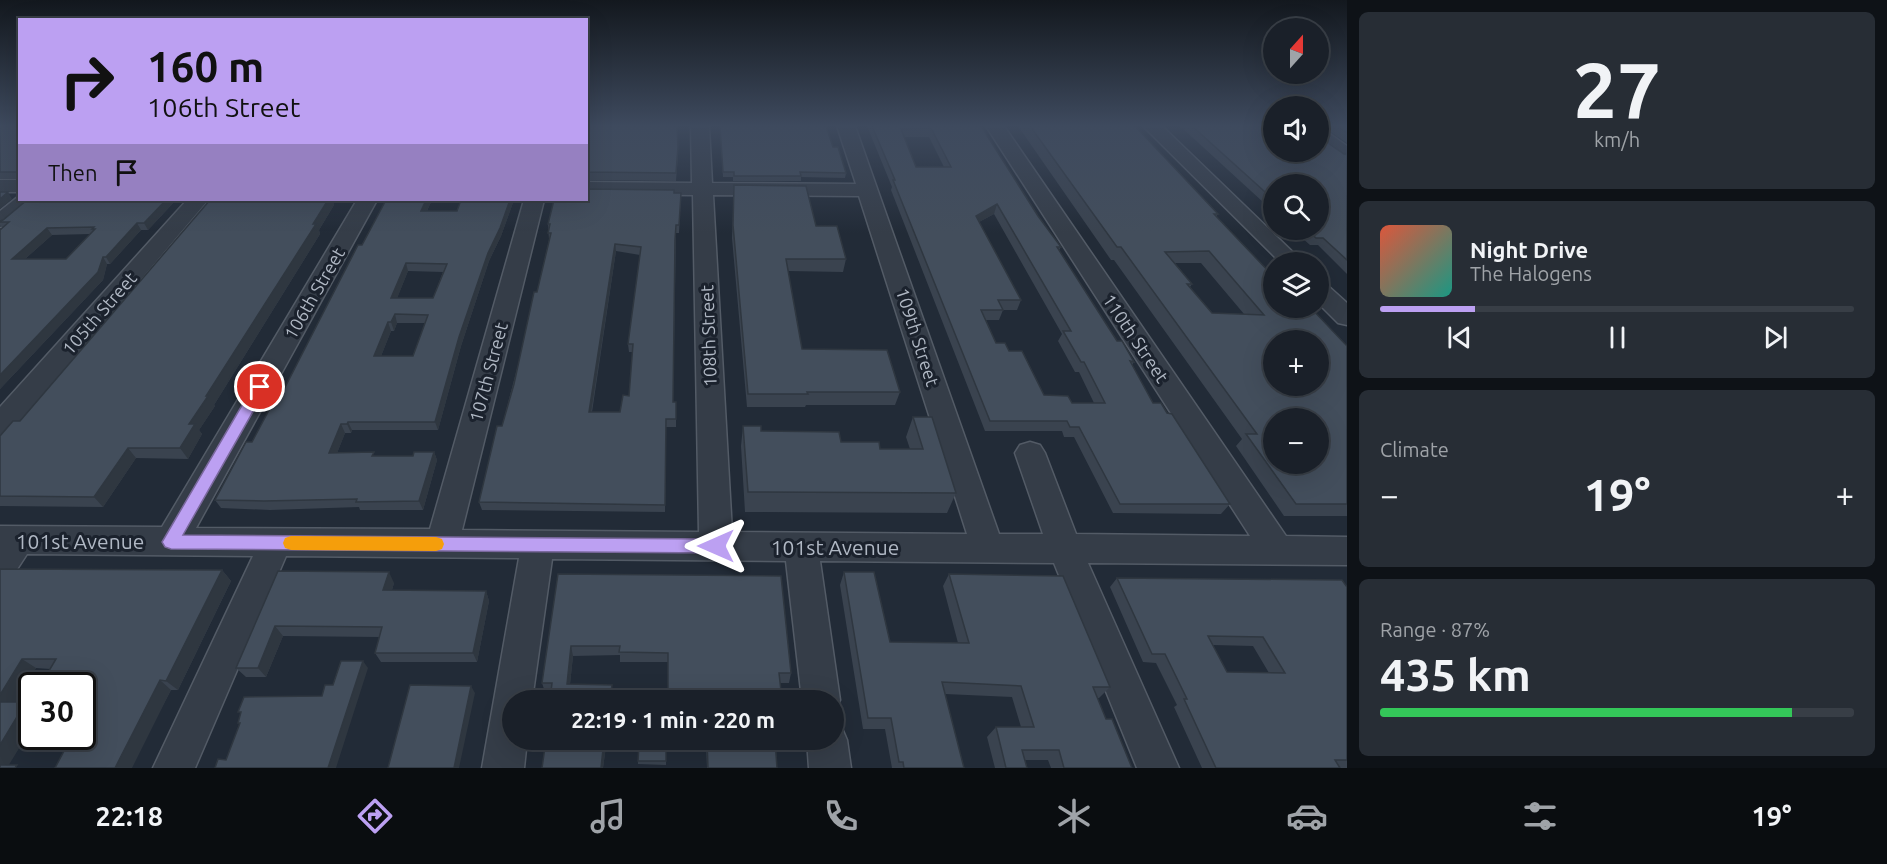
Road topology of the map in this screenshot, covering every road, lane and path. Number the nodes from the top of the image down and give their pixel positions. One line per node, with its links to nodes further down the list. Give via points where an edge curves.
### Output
1 (702, 162): 8 (street, 108th Street)
2 (859, 162): 9 (street, 109th Street)
3 (1018, 162): 29 (street, 110th Street)
4 (1189, 162): 15 (street)
5 (0, 186): 6 (street)
6 (18, 186)
7 (588, 188): 8 (street)
8 (703, 189): 9 (street); 24 (street, 108th Street)
9 (869, 190): 26 (street, 109th Street)
10 (25, 201): 14 (street)
11 (197, 201): 18 (street, 105th Street)
12 (366, 201): 20 (street, 106th Street)
13 (534, 201): 22 (street, 107th Street)
14 (0, 221)
15 (1282, 252)
16 (1329, 300): 17 (street)
17 (1347, 317)
18 (0, 426)
19 (1030, 453): 28 (street)
20 (171, 542): 21 (street, 101st Avenue); 27 (street, 101st Avenue)
21 (276, 543): 22 (street, 101st Avenue); 35 (street)
22 (442, 544): 23 (street, 101st Avenue)
23 (538, 545): 24 (street, 101st Avenue); 31 (street)
24 (716, 546): 25 (street, 101st Avenue)
25 (801, 547): 26 (street, 101st Avenue); 32 (street)
26 (988, 548): 28 (street, 101st Avenue)
27 (6, 549)
28 (1065, 549): 29 (street, 101st Avenue); 38 (street)
29 (1278, 551): 30 (street, 101st Avenue)
30 (1342, 559)
31 (515, 690)
32 (821, 690)
33 (505, 750): 36 (street)
34 (828, 750): 37 (street)
35 (174, 768)
36 (502, 768)
37 (830, 768)
38 (1158, 768)

